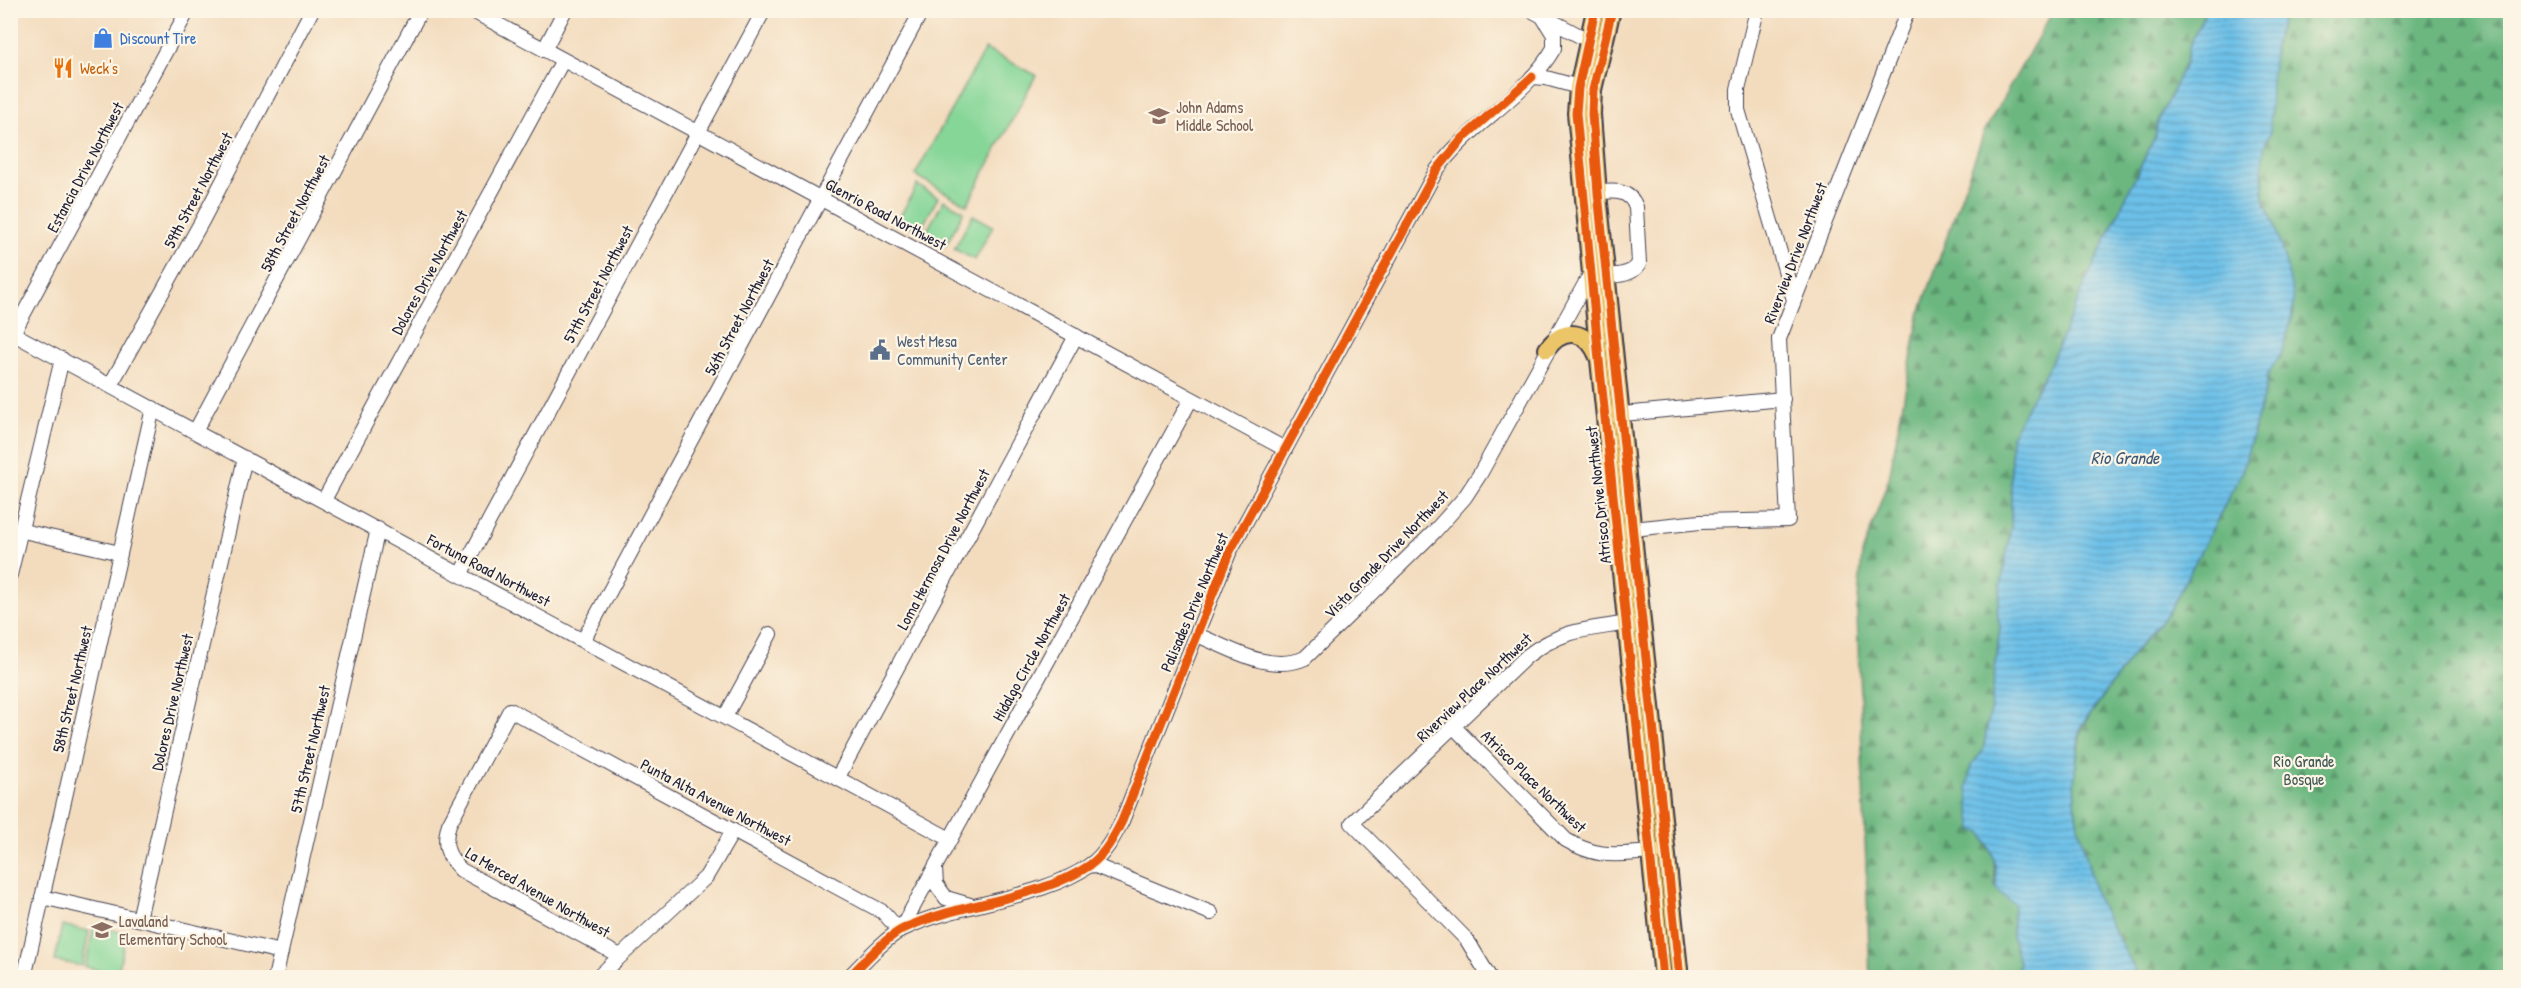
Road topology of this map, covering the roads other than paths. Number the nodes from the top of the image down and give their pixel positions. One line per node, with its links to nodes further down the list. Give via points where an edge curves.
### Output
1 (188, 10): 24 (street, Estancia Drive Northwest)
2 (312, 10): 29 (street, 59th Street Northwest)
3 (421, 10): 35 (street, 58th Street Northwest)
4 (471, 10): 14 (street, Glenrio Road Northwest)
5 (566, 10): 14 (street)
6 (764, 10): 18 (street, 57th Street Northwest)
7 (922, 10): 20 (street, 56th Street Northwest)
8 (1595, 10): 13 (main road, Atrisco Drive Northwest)
9 (1612, 10): 13 (main road, Atrisco Drive Northwest)
10 (1758, 10): 23 (street, via 1738,89 1738,110)
11 (1908, 10): 23 (street, Riverview Drive Northwest)
12 (1537, 14): 13 (street); 16 (street, Palisades Drive Northwest, via 1554,35 1554,48)
13 (1595, 44): 17 (main road, Atrisco Drive Northwest)
14 (544, 50): 15 (street, Glenrio Road Northwest)
15 (563, 60): 18 (street, Glenrio Road Northwest); 38 (street, Dolores Drive Northwest)
16 (1533, 77): 17 (street); 36 (street, Palisades Drive Northwest, via 1463,138 1436,171)
17 (1585, 89): 19 (main road, Atrisco Drive Northwest, via 1576,112)
18 (699, 133): 20 (street, Glenrio Road Northwest); 43 (street, 57th Street Northwest)
19 (1590, 193): 21 (main road, Atrisco Drive Northwest); 22 (main road, Atrisco Drive Northwest); 22 (street, via 1625,192 1636,207 1639,264 1629,273)
20 (822, 198): 25 (street, Glenrio Road Northwest); 48 (street, 56th Street Northwest)
21 (1591, 273): 22 (street); 26 (street, Vista Grande Drive Northwest); 28 (main road, Atrisco Drive Northwest)
22 (1608, 276): 33 (main road, Atrisco Drive Northwest)
23 (1794, 300): 31 (street, Riverview Drive Northwest, via 1779,339)
24 (11, 335): 27 (street, Fortuna Road Northwest)
25 (1076, 336): 30 (street, Glenrio Road Northwest); 51 (street, Loma Hermosa Drive Northwest)
26 (1547, 350): 28 (main road, via 1559,337 1578,335 1589,342); 47 (street, Vista Grande Drive Northwest, via 1465,497 1310,654 1291,663 1268,663)
27 (62, 358): 29 (street, Fortuna Road Northwest); 39 (street)
28 (1599, 360): 34 (main road, Atrisco Drive Northwest)
29 (111, 384): 32 (street, Fortuna Road Northwest)
30 (1191, 399): 36 (street, Glenrio Road Northwest); 53 (street, Hidalgo Circle Northwest)
31 (1783, 399): 33 (street); 41 (street, Riverview Drive Northwest, via 1788,520 1700,522)
32 (153, 408): 35 (street, Fortuna Road Northwest); 42 (street, 58th Street Northwest)
33 (1622, 414): 34 (street); 41 (main road, Atrisco Drive Northwest)
34 (1605, 416): 41 (main road, Atrisco Drive Northwest)
35 (196, 430): 37 (street, Fortuna Road Northwest)
36 (1285, 449): 47 (street, Palisades Drive Northwest, via 1229,553)
37 (245, 458): 38 (street, Fortuna Road Northwest); 62 (street, Dolores Drive Northwest)
38 (324, 500): 40 (street, Fortuna Road Northwest)
39 (16, 529): 42 (street); 44 (street)
40 (378, 529): 43 (street, Fortuna Road Northwest); 64 (street, 57th Street Northwest)
41 (1625, 530): 45 (main road, Atrisco Drive Northwest)
42 (120, 553): 59 (street, 58th Street Northwest)
43 (461, 573): 48 (street, Fortuna Road Northwest)
44 (10, 575)
45 (1634, 622): 50 (street, Riverview Place Northwest, via 1570,632 1542,645); 55 (main road, Atrisco Drive Northwest); 56 (main road, Atrisco Drive Northwest)
46 (770, 633): 49 (street)
47 (1197, 635): 57 (street, Palisades Drive Northwest, via 1122,821)
48 (584, 639): 49 (street, Fortuna Road Northwest)
49 (725, 717): 51 (street, Fortuna Road Northwest)
50 (1454, 727): 56 (street, Atrisco Place Northwest, via 1566,840 1605,855); 70 (street, Riverview Place Northwest, via 1352,823 1467,940)
51 (838, 777): 53 (street, Fortuna Road Northwest)
52 (733, 831): 54 (street, Punta Alta Avenue Northwest, via 510,710 449,824); 63 (street, Punta Alta Avenue Northwest, via 883,912); 65 (street, via 706,878)
53 (950, 839): 58 (street, Hidalgo Circle Northwest)
54 (446, 851): 65 (street, La Merced Avenue Northwest, via 461,870)
55 (1667, 851): 56 (street, Atrisco Place Northwest); 72 (main road, Atrisco Drive Northwest)
56 (1650, 852): 71 (main road, Atrisco Drive Northwest)
57 (1091, 864): 60 (street, Palisades Drive Northwest, via 1052,884); 61 (street)
58 (934, 869): 60 (street, via 936,884 946,898); 63 (street, Hidalgo Circle Northwest)
59 (42, 897): 62 (street); 66 (street, 58th Street Northwest)
60 (975, 906): 63 (street, Palisades Drive Northwest)
61 (1211, 913)
62 (139, 919): 64 (street)
63 (900, 931): 69 (street, Palisades Drive Northwest)
64 (281, 952): 67 (street, 57th Street Northwest)
65 (620, 956): 68 (street)
66 (24, 978)
67 (274, 978)
68 (597, 978)
69 (848, 978)
70 (1490, 978)
71 (1663, 978)
72 (1680, 978)

